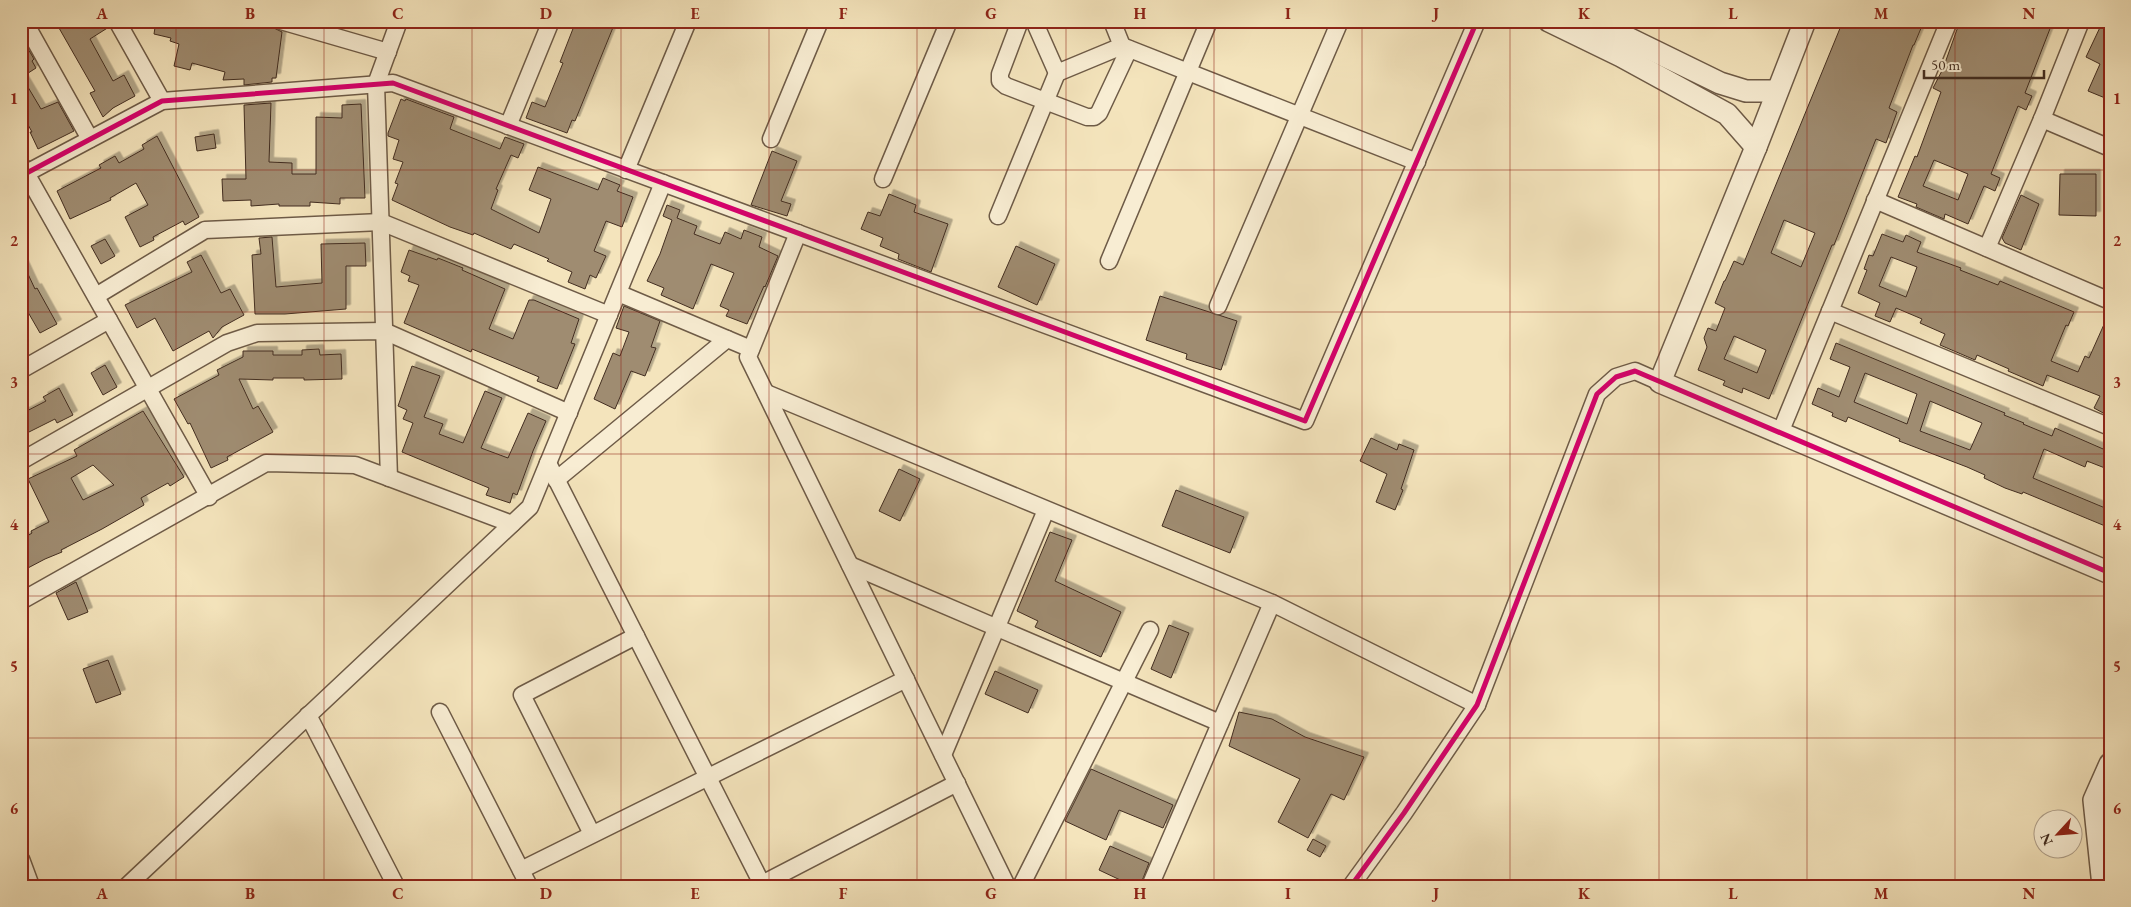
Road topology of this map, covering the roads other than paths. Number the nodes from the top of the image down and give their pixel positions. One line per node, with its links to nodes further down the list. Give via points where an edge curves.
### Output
1 (24, 21): 31 (street)
2 (117, 21): 26 (street)
3 (281, 21): 21 (street)
4 (399, 21): 21 (street)
5 (551, 21): 30 (street)
6 (688, 21): 36 (street)
7 (820, 21): 32 (street)
8 (949, 21): 38 (street)
9 (1020, 21): 27 (street, via 1000,81)
10 (1034, 21): 23 (street)
11 (1112, 21): 20 (street)
12 (1209, 21): 22 (street)
13 (1340, 21): 28 (street)
14 (1477, 21): 35 (street)
15 (1549, 21): 33 (street, via 1727,114)
16 (1594, 21): 25 (street, via 1720,83 1746,91)
17 (1805, 21): 25 (street)
18 (1949, 21): 40 (street)
19 (2081, 21): 29 (street)
20 (1126, 47): 22 (street); 23 (street); 27 (street, via 1097,116 1087,117)
21 (388, 52): 24 (street)
22 (1188, 72): 28 (street); 45 (street)
23 (1057, 73): 27 (street)
24 (376, 84): 26 (street); 30 (street, via 393,83); 42 (street)
25 (1777, 91): 33 (street)
26 (162, 100): 31 (street)
27 (1045, 101): 41 (street)
28 (1300, 116): 35 (street); 49 (street)
29 (2042, 119): 34 (street); 44 (street)
30 (508, 126): 36 (street)
31 (90, 139): 37 (street)
32 (771, 139)
33 (1756, 147): 57 (street)
34 (2110, 148)
35 (1416, 162): 43 (street, via 1305,421)
36 (626, 170): 39 (street)
37 (23, 172): 47 (street)
38 (883, 180)
39 (663, 183): 43 (street); 46 (street)
40 (1875, 200): 44 (street); 50 (street)
41 (998, 216)
42 (381, 222): 47 (street, via 205,230); 51 (street); 53 (street)
43 (798, 233): 55 (street)
44 (1987, 248): 48 (street)
45 (1109, 261)
46 (618, 293): 51 (street); 54 (street)
47 (96, 296): 52 (street)
48 (2110, 301)
49 (1218, 306)
50 (1830, 311): 61 (street); 62 (street)
51 (609, 315): 60 (street)
52 (109, 320): 56 (street); 58 (street)
53 (384, 332): 58 (street, via 256,333 227,343); 60 (street); 65 (street)
54 (727, 339): 55 (street); 66 (street)
55 (751, 349): 59 (street, via 748,357)
56 (21, 370)
57 (1660, 382): 62 (street); 79 (street, via 1635,371 1616,377 1597,394)
58 (148, 389): 63 (street); 67 (street)
59 (766, 393): 68 (street); 70 (street)
60 (569, 413): 64 (street)
61 (2110, 427)
62 (1780, 433): 71 (street)
63 (21, 462)
64 (548, 463): 66 (street); 69 (street, via 530,507)
65 (389, 478): 67 (street, via 354,465 266,463); 69 (street)
66 (556, 480): 76 (street)
67 (209, 496): 72 (street)
68 (1046, 510): 73 (street); 74 (street)
69 (512, 524): 81 (street)
70 (850, 565): 74 (street); 77 (street)
71 (2110, 574)
72 (21, 601)
73 (1272, 603): 79 (street); 82 (street)
74 (996, 628): 78 (street); 83 (street)
75 (1150, 630): 78 (street)
76 (636, 636): 85 (street); 87 (street, via 522,695)
77 (906, 679): 83 (street); 85 (street)
78 (1123, 682): 82 (street); 96 (street)
79 (1477, 705): 98 (street)
80 (440, 712): 89 (street)
81 (308, 715): 92 (street); 93 (street)
82 (1220, 724): 97 (street)
83 (943, 755): 86 (street)
84 (2110, 764): 99 (street, via 2094,800)
85 (708, 777): 87 (street); 90 (street)
86 (957, 784): 90 (street); 95 (street)
87 (592, 834): 89 (street)
88 (21, 859): 91 (street)
89 (521, 870): 94 (street)
90 (761, 885)
91 (31, 886)
92 (127, 886)
93 (396, 886)
94 (529, 886)
95 (1007, 886)
96 (1021, 886)
97 (1150, 886)
98 (1351, 886)
99 (2104, 886)

